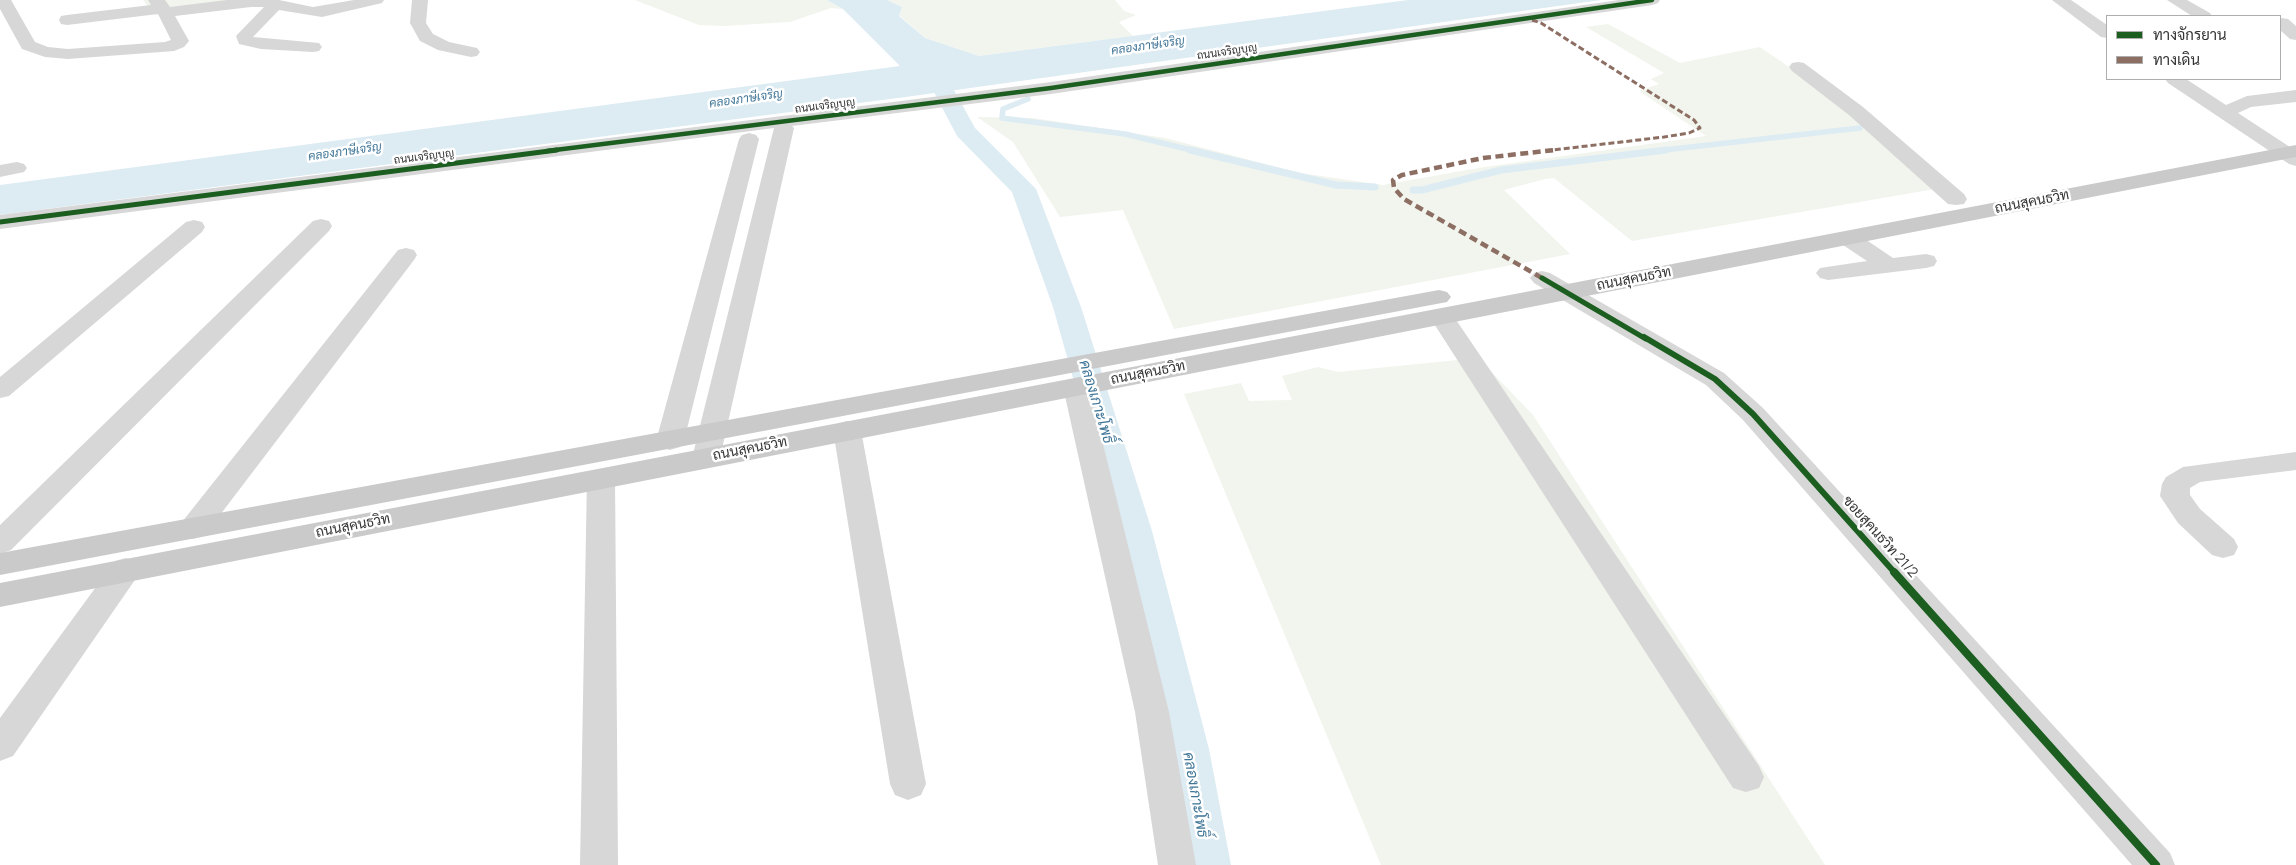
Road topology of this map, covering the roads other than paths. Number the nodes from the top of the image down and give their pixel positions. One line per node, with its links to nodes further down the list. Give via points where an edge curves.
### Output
1 (3, 0): 8 (street, via 28,45 57,53 174,46 180,41)
2 (376, 0): 7 (street, via 322,12)
3 (420, 0): 15 (street, via 418,23 426,37 444,46)
4 (1652, 0): 25 (street, ถนนเจริญบุญ, via 1051,88)
5 (2060, 0): 12 (street)
6 (2175, 0): 9 (street)
7 (276, 4): 8 (street, via 251,2); 14 (street, via 244,36 245,40)
8 (162, 7): 10 (street)
9 (2202, 15)
10 (67, 20)
11 (2282, 23): 13 (street)
12 (2106, 32)
13 (2296, 35)
14 (313, 47)
15 (471, 52)
16 (1798, 67): 24 (street, via 1856,110)
17 (2176, 80): 20 (street)
18 (2277, 80): 19 (street)
19 (2296, 96): 20 (street, via 2247,102)
20 (2226, 112): 23 (street)
21 (784, 128): 39 (street)
22 (749, 139): 38 (street)
23 (2288, 148): 24 (main road, ถนนสุคนธวิท); 28 (main road, ถนนสุคนธวิท)
24 (1956, 199): 33 (main road, ถนนสุคนธวิท)
25 (0, 222)
26 (321, 226): 43 (street)
27 (194, 227): 36 (street)
28 (1848, 238): 31 (street); 33 (main road, ถนนสุคนธวิท)
29 (406, 255): 42 (street)
30 (1926, 261): 31 (street)
31 (1889, 266): 32 (street)
32 (1828, 273)
33 (1555, 285): 34 (main road, ถนนสุคนธวิท); 39 (main road, ถนนสุคนธวิท); 53 (street, ซอยสุคนธวิท 21/2, via 1715,379 1753,414)
34 (1442, 316): 35 (main road, ถนนสุคนธวิท); 49 (street)
35 (1076, 386): 37 (main road, ถนนสุคนธวิท); 52 (street, via 1152,712)
36 (0, 390)
37 (847, 430): 39 (main road, ถนนสุคนธวิท); 50 (street)
38 (670, 441): 39 (main road, ถนนสุคนธวิท); 42 (main road, ถนนสุคนธวิท)
39 (708, 446): 41 (main road, ถนนสุคนธวิท)
40 (2296, 461): 44 (street, via 2193,474 2176,484 2176,496 2189,516)
41 (601, 478): 46 (main road, ถนนสุคนธวิท); 51 (street)
42 (193, 529): 45 (main road, ถนนสุคนธวิท)
43 (0, 542)
44 (2223, 547)
45 (0, 564)
46 (126, 569): 47 (main road, ถนนสุคนธวิท); 48 (street)
47 (0, 595)
48 (0, 746)
49 (1746, 777)
50 (908, 784)
51 (599, 865)
52 (1177, 865)
53 (2156, 865)

